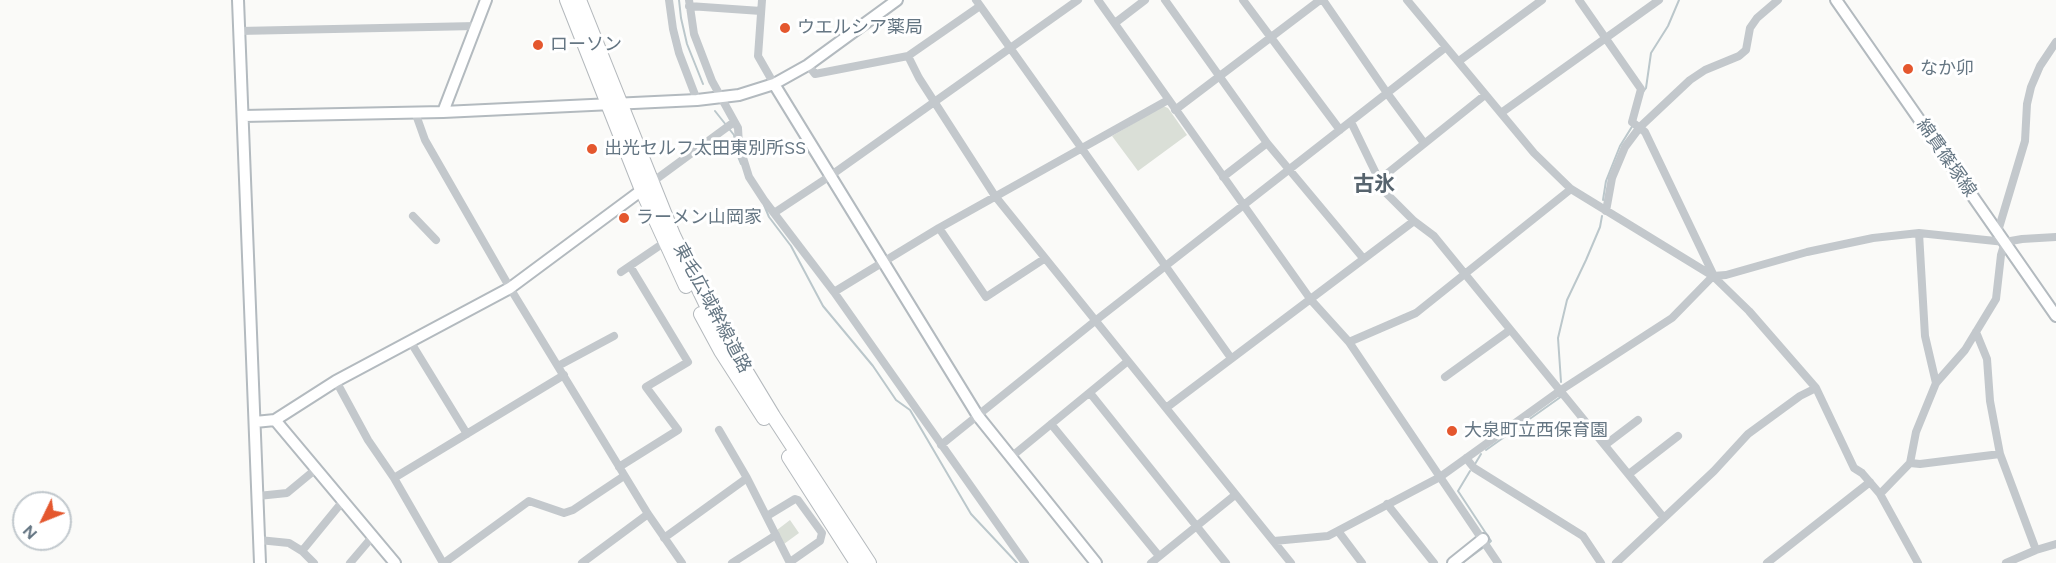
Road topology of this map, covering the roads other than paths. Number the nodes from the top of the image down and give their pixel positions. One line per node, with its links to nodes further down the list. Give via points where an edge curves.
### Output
1 (238, 0): 25 (street)
2 (486, 0): 24 (street)
3 (567, 0): 42 (highway, 東毛広域幹線道路)
4 (579, 0): 42 (highway, 東毛広域幹線道路)
5 (669, 0): 39 (street, via 678,46)
6 (762, 0): 22 (street)
7 (897, 0): 33 (street)
8 (1078, 0): 30 (street)
9 (1098, 0): 23 (street)
10 (1145, 0): 23 (street)
11 (1165, 0): 34 (street)
12 (1243, 0): 26 (street)
13 (1322, 0): 26 (street); 36 (street)
14 (1407, 0): 29 (street)
15 (1542, 0): 32 (street)
16 (1579, 0): 27 (street)
17 (1659, 0): 27 (street)
18 (1778, 0): 50 (street, via 1750,28 1746,50 1739,57 1690,80)
19 (1836, 0): 68 (street, 綿貫篠塚線)
20 (689, 3): 22 (street); 38 (street, via 694,34)
21 (978, 3): 30 (street); 31 (street)
22 (761, 11): 35 (street, via 758,56)
23 (1115, 24): 40 (street)
24 (476, 26): 25 (street); 45 (street)
25 (239, 31): 47 (street)
26 (1271, 38): 34 (street); 51 (street)
27 (1605, 38): 46 (street); 50 (street, via 1641,89 1632,122)
28 (2056, 42): 68 (street, via 2031,87 2025,141)
29 (1446, 47): 32 (street); 36 (street)
30 (1010, 48): 41 (street); 54 (street)
31 (909, 56): 33 (street, via 815,74); 41 (street)
32 (1459, 60): 37 (street)
33 (808, 65): 35 (street)
34 (1219, 77): 43 (street); 52 (street)
35 (774, 84): 38 (street); 56 (street)
36 (1387, 93): 49 (street); 53 (street)
37 (1485, 94): 46 (street); 53 (street)
38 (720, 98): 39 (street); 48 (street)
39 (697, 100): 42 (street)
40 (1168, 100): 43 (street); 54 (street)
41 (934, 101): 56 (street); 61 (street)
42 (613, 104): 45 (street); 59 (highway, 東毛広域幹線道路)
43 (1175, 110): 57 (street)
44 (415, 112): 45 (street); 47 (street); 82 (street, via 425,140)
45 (443, 112)
46 (1501, 113): 60 (street)
47 (243, 116): 106 (street)
48 (734, 122): 59 (street); 64 (street, via 749,177)
49 (1351, 122): 51 (street); 58 (street)
50 (1640, 127): 63 (street, via 1625,147 1612,178); 81 (street)
51 (1340, 130): 55 (street)
52 (1267, 143): 55 (street); 57 (street)
53 (1424, 143): 58 (street)
54 (1081, 148): 61 (street); 78 (street)
55 (1288, 169): 62 (street); 74 (street)
56 (830, 176): 64 (street); 76 (street)
57 (1223, 177): 62 (street)
58 (1379, 180): 66 (street, via 1392,200)
59 (647, 187): 72 (highway, 東毛広域幹線道路); 82 (street); 156 (highway, 東毛広域幹線道路, via 709,309)
60 (1571, 189): 63 (street); 80 (street)
61 (995, 196): 67 (street); 75 (street)
62 (1243, 205): 78 (street); 84 (street)
63 (1606, 211): 81 (street)
64 (774, 213): 83 (street)
65 (413, 216): 71 (street)
66 (1414, 221): 74 (street); 80 (street, via 1434,236)
67 (939, 228): 75 (street, via 986,297); 76 (street)
68 (1998, 231): 73 (street, 綿貫篠塚線)
69 (1919, 233): 73 (street); 81 (street, via 1873,238); 98 (street, via 1925,336)
70 (2056, 237): 73 (street)
71 (436, 240)
72 (665, 242): 77 (street); 155 (highway, 東毛広域幹線道路, via 721,351)
73 (2005, 242): 85 (street, 綿貫篠塚線); 88 (street, via 1996,299)
74 (1363, 258): 84 (street)
75 (1044, 259): 86 (street)
76 (884, 263): 83 (street); 103 (street)
77 (630, 266): 79 (street); 117 (street, via 688,362 646,387 678,430)
78 (1165, 267): 86 (street); 92 (street)
79 (621, 272)
80 (1464, 276): 87 (street); 91 (street, via 1416,313)
81 (1713, 276): 99 (street); 100 (street, via 1672,318)
82 (510, 288): 90 (street); 94 (street)
83 (834, 292): 111 (street)
84 (1311, 300): 91 (street); 92 (street)
85 (2056, 315)
86 (1095, 321): 93 (street); 103 (street)
87 (1510, 330): 96 (street); 100 (street)
88 (1976, 332): 98 (street); 113 (street, via 1987,359)
89 (614, 336): 94 (street)
90 (410, 341): 97 (street); 109 (street)
91 (1349, 342): 121 (street)
92 (1231, 358): 102 (street)
93 (1128, 361): 101 (street); 102 (street)
94 (558, 366): 95 (street)
95 (564, 375): 109 (street); 117 (street)
96 (1445, 377)
97 (336, 381): 104 (street); 122 (street)
98 (1936, 383): 116 (street, via 1916,432)
99 (1816, 388): 124 (street, via 1854,468); 132 (street, via 1748,434)
100 (1561, 390): 112 (street); 115 (street)
101 (1090, 393): 107 (street); 133 (street)
102 (1166, 408): 126 (street)
103 (978, 416): 111 (street); 114 (street)
104 (275, 420): 106 (street); 118 (street)
105 (1638, 420): 112 (street)
106 (255, 422): 127 (street)
107 (1051, 424): 114 (street); 144 (street)
108 (719, 430): 123 (street)
109 (467, 434): 122 (street)
110 (1678, 436): 119 (street)
111 (941, 445): 157 (street)
112 (1605, 445): 119 (street)
113 (2000, 454): 116 (street); 143 (street)
114 (1011, 457): 158 (street)
115 (1466, 458): 121 (street); 166 (street, via 1474,468 1583,536)
116 (1910, 463): 125 (street)
117 (619, 467): 120 (street)
118 (316, 469): 127 (street, via 287,493); 128 (street)
119 (1629, 474): 132 (street)
120 (624, 476): 130 (street); 151 (street, via 564,513 529,501)
121 (1440, 477): 129 (street); 138 (street)
122 (394, 478): 151 (street)
123 (747, 478): 131 (street); 137 (street)
124 (1870, 482): 125 (street); 146 (street)
125 (1880, 494): 168 (street)
126 (1235, 495): 133 (street); 140 (street)
127 (258, 496): 139 (street)
128 (344, 501): 135 (street); 142 (street)
129 (1387, 504): 134 (street); 163 (street)
130 (648, 514): 137 (street); 152 (street)
131 (767, 516): 136 (street); 145 (street, via 795,499 822,533 820,541)
132 (1664, 518): 167 (street)
133 (1196, 528): 144 (street); 160 (street)
134 (1338, 531): 140 (street, via 1328,536); 162 (street)
135 (372, 536): 149 (street); 150 (street)
136 (776, 536): 145 (street); 154 (street)
137 (664, 538): 153 (street)
138 (1483, 539): 164 (street); 165 (street)
139 (260, 540): 142 (street, via 290,543); 147 (street)
140 (1274, 541): 161 (street)
141 (2055, 547): 143 (street)
142 (302, 550): 148 (street)
143 (2036, 550): 169 (street)
144 (1159, 556): 159 (street)
145 (790, 562)
146 (1772, 562)
147 (260, 563)
148 (314, 563)
149 (350, 563)
150 (395, 563)
151 (444, 563)
152 (582, 563)
153 (682, 563)
154 (732, 563)
155 (856, 563)
156 (869, 563)
157 (1025, 563)
158 (1096, 563)
159 (1151, 563)
160 (1226, 563)
161 (1291, 563)
162 (1362, 563)
163 (1434, 563)
164 (1452, 563)
165 (1498, 563)
166 (1601, 563)
167 (1617, 563)
168 (1918, 563)
169 (2006, 563)

